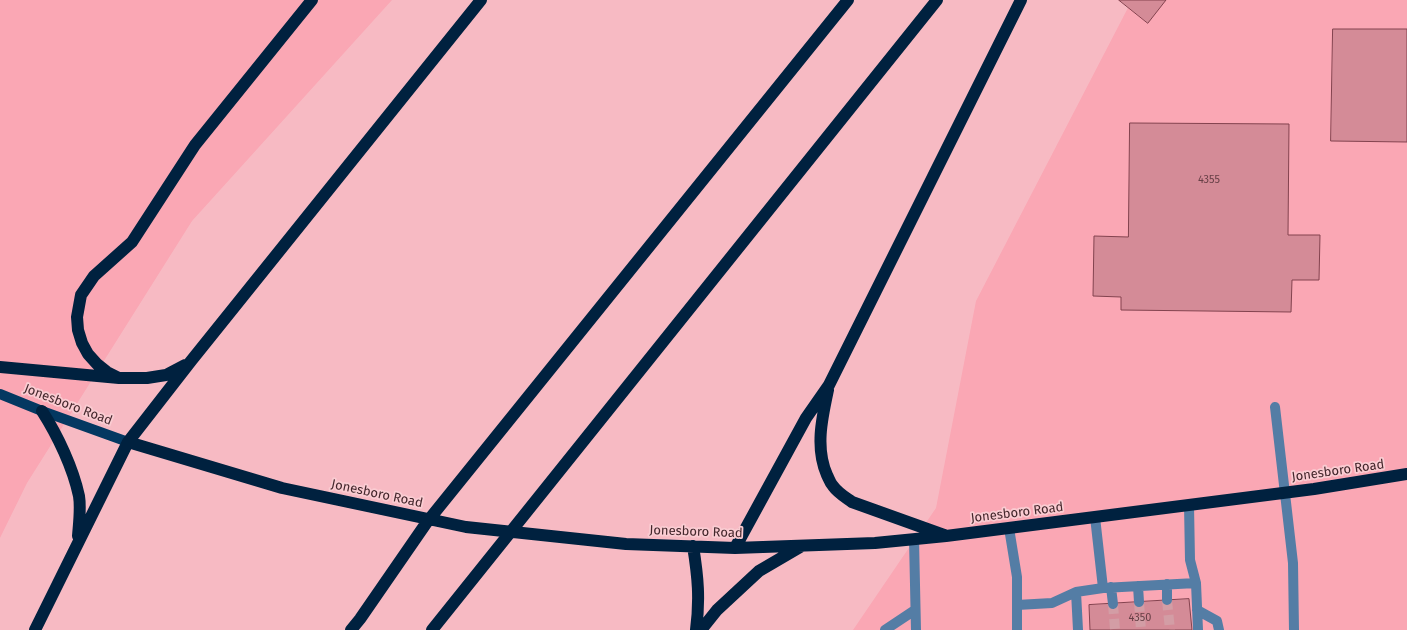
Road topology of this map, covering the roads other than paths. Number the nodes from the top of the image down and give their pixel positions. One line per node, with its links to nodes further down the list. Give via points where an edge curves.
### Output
1 (312, 0): 8 (highway, via 195,145 132,242 94,276 81,295 77,317 82,343 97,364)
2 (481, 0): 6 (highway)
3 (848, 0): 37 (highway, via 427,522)
4 (937, 0): 38 (highway)
5 (1021, 0): 9 (highway)
6 (191, 361): 8 (highway, via 166,375); 13 (highway)
7 (0, 367): 8 (highway)
8 (119, 378)
9 (829, 385): 19 (highway, via 820,439 821,457 832,485 852,502); 24 (highway, via 806,418)
10 (0, 394): 12 (main road, Jonesboro Road)
11 (1275, 407): 15 (street)
12 (42, 411): 13 (main road, Jonesboro Road); 21 (highway, via 53,428 67,460 79,497)
13 (128, 442): 21 (highway); 22 (highway, Jonesboro Road, via 282,488 466,528 626,544)
14 (1407, 474): 15 (highway, Jonesboro Road)
15 (1286, 493): 16 (highway, Jonesboro Road); 47 (street, via 1293,563)
16 (1188, 505): 17 (highway, Jonesboro Road); 25 (street, via 1190,560)
17 (1095, 517): 18 (highway, Jonesboro Road); 28 (street)
18 (1009, 528): 19 (highway, Jonesboro Road); 33 (street, via 1017,577)
19 (946, 536): 20 (highway, Jonesboro Road)
20 (914, 539): 23 (highway, Jonesboro Road); 34 (street)
21 (77, 545): 36 (highway)
22 (693, 546): 24 (highway, Jonesboro Road); 39 (highway, via 699,584)
23 (801, 546): 24 (highway, Jonesboro Road); 40 (highway, via 759,571 717,610)
24 (735, 548)
25 (1196, 583): 26 (street); 35 (street)
26 (1167, 584): 27 (street); 30 (street)
27 (1138, 586): 28 (street); 31 (street)
28 (1107, 588): 29 (street); 32 (street)
29 (1076, 592): 33 (street, via 1052,603); 44 (street)
30 (1168, 600)
31 (1139, 602)
32 (1113, 604)
33 (1017, 605): 43 (street)
34 (915, 610): 41 (street); 42 (street)
35 (1197, 610): 45 (street); 46 (street, via 1218,621)
36 (35, 630)
37 (351, 630)
38 (432, 630)
39 (696, 630)
40 (701, 630)
41 (885, 630)
42 (916, 630)
43 (1017, 630)
44 (1078, 630)
45 (1198, 630)
46 (1219, 630)
47 (1294, 630)

